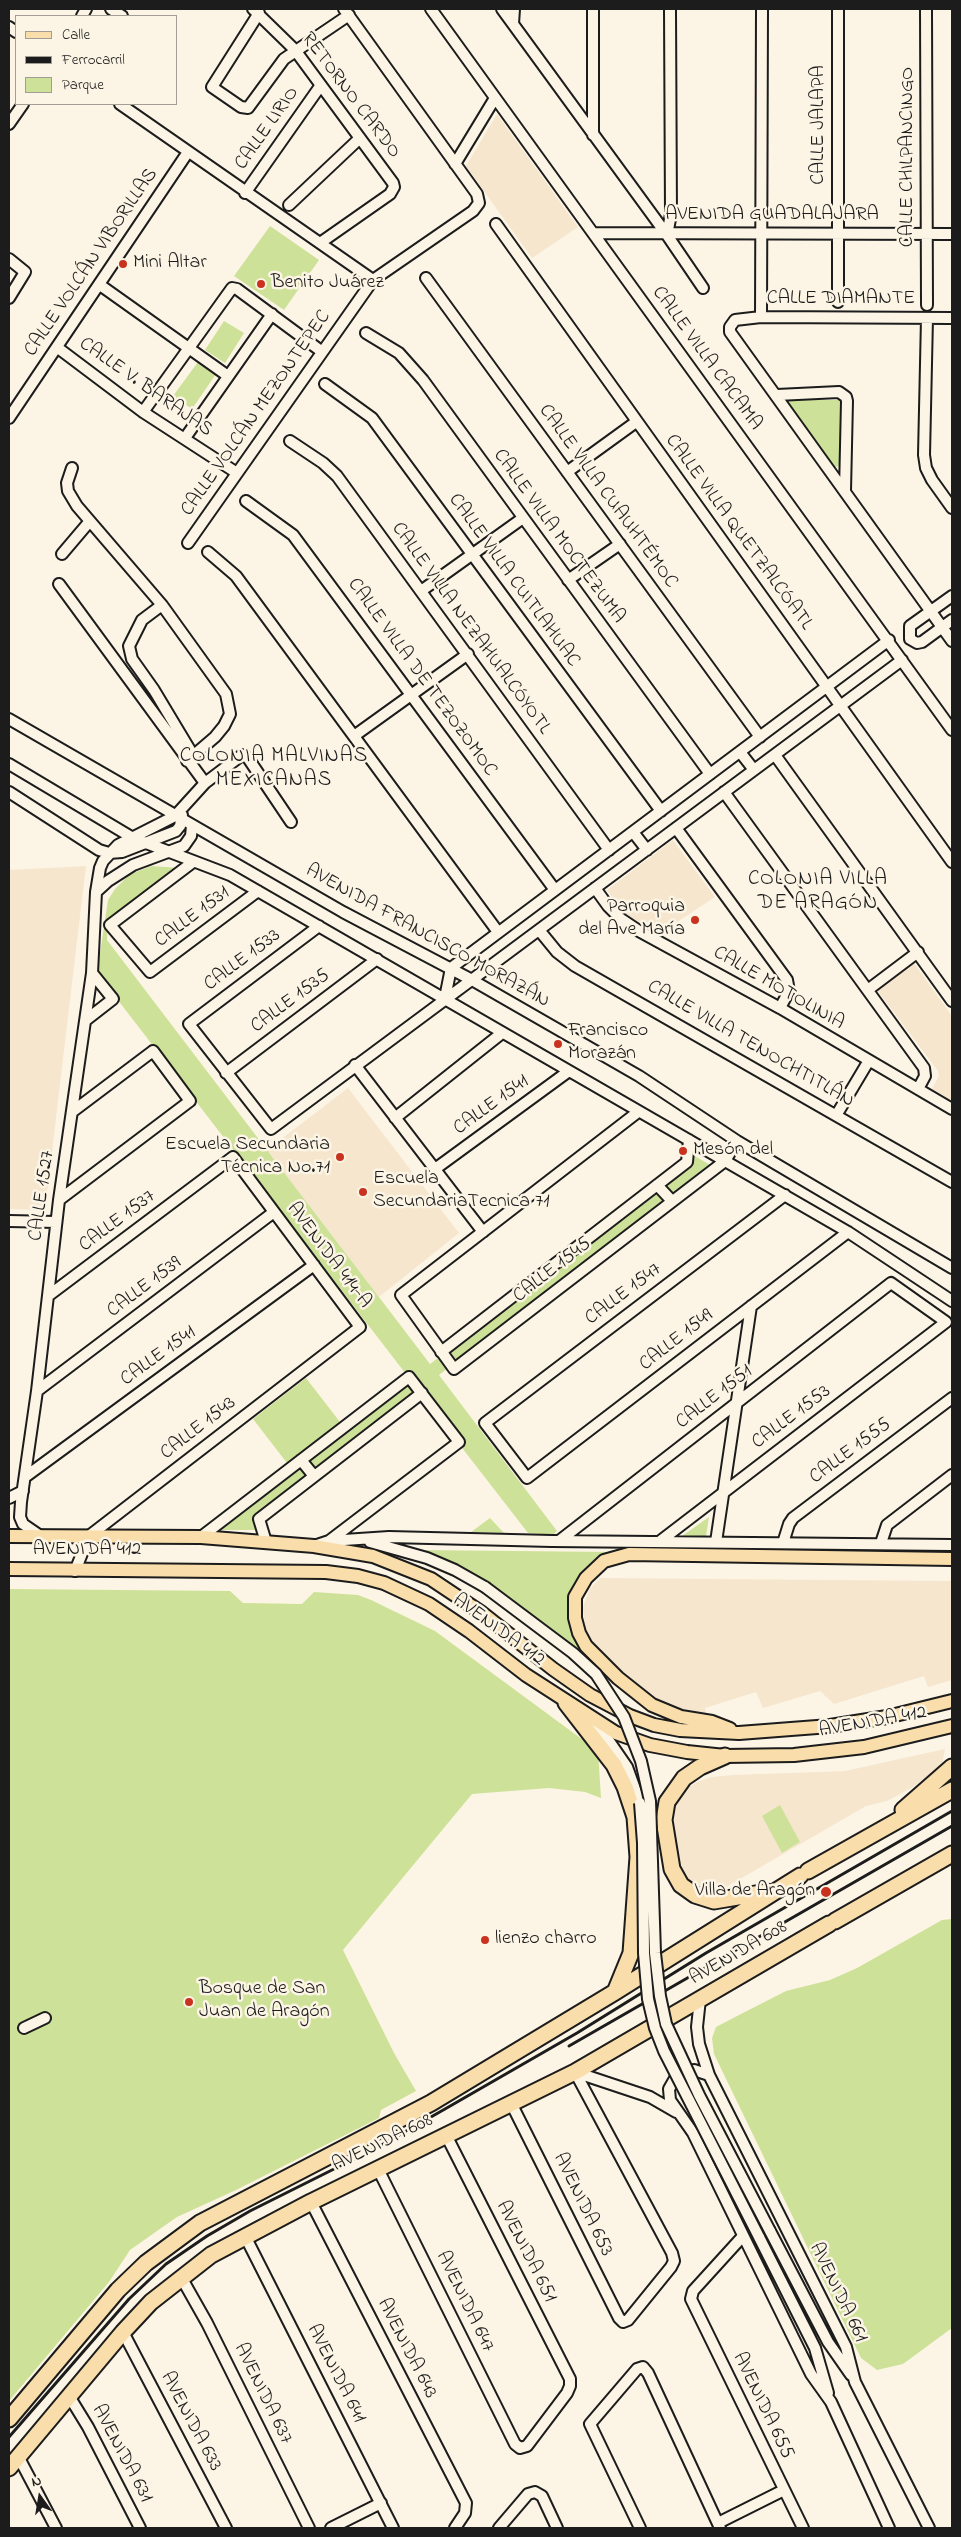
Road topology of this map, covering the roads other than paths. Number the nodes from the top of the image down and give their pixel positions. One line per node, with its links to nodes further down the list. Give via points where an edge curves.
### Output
1 (431, 9): 14 (street, CALLE VILLA CACAMA)
2 (502, 9): 11 (street)
3 (514, 9): 11 (street)
4 (593, 9): 18 (street)
5 (670, 9): 27 (street, via 670,214)
6 (762, 9): 26 (street)
7 (838, 9): 28 (street, CALLE JALAPA)
8 (926, 9): 29 (street, CALLE CHILPANCINGO)
9 (256, 11): 12 (street, RETORNO CARDO); 12 (street, via 212,87 248,108 284,59)
10 (346, 12): 12 (street); 21 (street)
11 (513, 24): 18 (street)
12 (295, 50): 13 (street, RETORNO CARDO)
13 (321, 85): 19 (street, RETORNO CARDO); 22 (street, CALLE LIRIO)
14 (495, 98): 21 (street); 25 (street, CALLE VILLA CACAMA)
15 (22, 105): 17 (street)
16 (121, 105): 20 (street)
17 (9, 124)
18 (593, 135): 27 (street)
19 (360, 138): 23 (street); 31 (street, RETORNO CARDO, via 394,187 390,194)
20 (188, 152): 22 (street); 35 (street, CALLE VOLCÁN VIBORILLAS)
21 (455, 164): 34 (street, CALLE VOLCÁN MEZONTEPEC, via 477,194 479,204)
22 (245, 193): 31 (street)
23 (289, 206)
24 (496, 224): 53 (street, CALLE VILLA QUETZALCÓATL)
25 (593, 233): 27 (street, AVENIDA GUADALAJARA); 77 (street, CALLE VILLA CACAMA)
26 (760, 233): 27 (street, AVENIDA GUADALAJARA); 28 (street, AVENIDA GUADALAJARA); 41 (street)
27 (666, 234): 36 (street)
28 (837, 234): 29 (street, AVENIDA GUADALAJARA); 38 (street, CALLE JALAPA)
29 (927, 234): 30 (street, AVENIDA GUADALAJARA); 39 (street, CALLE CHILPANCINGO)
30 (952, 234)
31 (320, 243): 34 (street)
32 (9, 259): 37 (street, via 25,272)
33 (426, 278): 57 (street, CALLE VILLA CUAUHTÉMOC)
34 (373, 280): 47 (street, CALLE VOLCÁN MEZONTEPEC)
35 (100, 285): 45 (street); 46 (street, CALLE VOLCÁN VIBORILLAS)
36 (703, 288)
37 (9, 298)
38 (838, 302)
39 (927, 305)
40 (272, 314): 45 (street, via 232,288); 47 (street); 48 (street)
41 (761, 317): 42 (street, CALLE DIAMANTE); 50 (street, CALLE DIAMANTE, via 739,318 731,323 730,332)
42 (927, 318): 43 (street, CALLE DIAMANTE); 61 (street, via 924,455 932,480)
43 (952, 318)
44 (366, 333): 62 (street, CALLE VILLA MOCTEZUMA, via 399,353 423,380)
45 (188, 346): 48 (street); 51 (street)
46 (58, 348): 51 (street, CALLE V. BARAJAS); 52 (street, CALLE VOLCÁN VIBORILLAS)
47 (321, 351): 58 (street, CALLE VOLCÁN MEZONTEPEC)
48 (228, 376): 54 (street)
49 (325, 384): 68 (street, CALLE VILLA CUITLAHUAC, via 372,418)
50 (777, 395): 59 (street); 59 (street, via 840,392 846,397)
51 (143, 412): 54 (street, CALLE V. BARAJAS)
52 (10, 415)
53 (636, 422): 57 (street); 81 (street, CALLE VILLA QUETZALCÓATL)
54 (185, 438): 58 (street, CALLE V. BARAJAS)
55 (290, 441): 71 (street, CALLE VILLA NEZAHUALCÓYOTL, via 337,476)
56 (72, 468): 63 (street, via 68,492)
57 (567, 472): 65 (street, CALLE VILLA CUAUHTÉMOC)
58 (237, 473): 64 (street, CALLE VOLCÁN MEZONTEPEC)
59 (845, 490): 74 (street)
60 (246, 501): 82 (street, CALLE VILLA DE TEZOZOMOC, via 293,535)
61 (951, 505)
62 (523, 518): 68 (street); 69 (street, CALLE VILLA MOCTEZUMA)
63 (90, 521): 67 (street); 73 (street)
64 (188, 544)
65 (620, 544): 69 (street); 87 (street, CALLE VILLA CUAUHTÉMOC)
66 (208, 552): 86 (street, via 236,576)
67 (62, 554)
68 (472, 554): 71 (street); 97 (street, CALLE VILLA CUITLAHUAC)
69 (568, 580): 93 (street, CALLE VILLA MOCTEZUMA)
70 (58, 584): 90 (street)
71 (421, 592): 79 (street, CALLE VILLA NEZAHUALCÓYOTL)
72 (952, 596): 74 (street)
73 (162, 605): 90 (street, via 142,620 129,646 132,659 154,690); 90 (street, via 226,694 229,703 230,714 224,726)
74 (931, 611): 76 (street); 76 (street, via 910,626 910,639 922,642)
75 (952, 620): 76 (street)
76 (942, 627): 78 (street)
77 (889, 640): 80 (street, CALLE VILLA CACAMA); 81 (street)
78 (952, 641)
79 (468, 654): 82 (street); 105 (street, CALLE VILLA NEZAHUALCÓYOTL)
80 (902, 660): 83 (street); 85 (street, CALLE VILLA CACAMA)
81 (827, 687): 83 (street, CALLE VILLA QUETZALCÓATL); 87 (street)
82 (412, 695): 86 (street); 112 (street, CALLE VILLA DE TEZOZOMOC)
83 (840, 706): 89 (street); 110 (street, CALLE VILLA QUETZALCÓATL)
84 (9, 719): 98 (street, AVENIDA FRANCISCO MORAZÁN)
85 (952, 730)
86 (354, 736): 117 (street)
87 (760, 736): 88 (street)
88 (740, 752): 92 (street); 93 (street)
89 (774, 755): 92 (street); 118 (street)
90 (190, 758): 94 (street)
91 (9, 764): 103 (street)
92 (754, 770): 96 (street)
93 (710, 774): 97 (street)
94 (205, 783): 98 (street, via 183,807); 99 (street, via 238,756 246,756)
95 (9, 792): 108 (street, via 98,850)
96 (724, 792): 101 (street); 123 (street)
97 (661, 811): 102 (street)
98 (179, 818): 100 (street, AVENIDA FRANCISCO MORAZÁN); 103 (street); 104 (street, via 176,831)
99 (291, 822)
100 (192, 826): 107 (street, via 184,846); 120 (street, AVENIDA FRANCISCO MORAZÁN, via 343,912)
101 (676, 828): 106 (street); 126 (street, via 787,980 789,992)
102 (633, 832): 105 (street); 106 (street)
103 (133, 838): 104 (street); 108 (street)
104 (146, 844): 107 (street); 108 (street)
105 (609, 850): 112 (street)
106 (647, 850): 111 (street)
107 (167, 852): 109 (street); 114 (street, via 133,864)
108 (109, 853): 114 (street, CALLE 1527, via 100,868)
109 (193, 862): 113 (street, via 230,875); 113 (street, CALLE 1531, via 110,925 150,972)
110 (952, 862)
111 (595, 888): 116 (street); 126 (street, CALLE MOTOLINIA, via 608,906 633,927)
112 (555, 890): 117 (street)
113 (258, 891): 115 (street)
114 (96, 892): 121 (street, CALLE 1527)
115 (319, 926): 119 (street); 132 (street, CALLE 1533, via 189,1024)
116 (539, 930): 122 (street); 137 (street, CALLE VILLA TENOCHTITLÁN, via 557,952 575,966)
117 (498, 932): 120 (street)
118 (918, 952): 123 (street); 125 (street)
119 (377, 959): 124 (street); 132 (street, CALLE 1535)
120 (451, 968): 122 (street, AVENIDA FRANCISCO MORAZÁN); 124 (street)
121 (92, 973): 127 (street, CALLE 1527); 127 (street, via 113,1000)
122 (472, 980): 124 (street); 140 (street, AVENIDA FRANCISCO MORAZÁN, via 639,1076)
123 (868, 989): 133 (street, via 924,1068 925,1076)
124 (445, 998): 128 (street); 130 (street)
125 (952, 1001)
126 (780, 1008): 129 (street, CALLE MOTOLINIA)
127 (86, 1020): 135 (street, CALLE 1527)
128 (502, 1033): 131 (street); 138 (street)
129 (868, 1062): 133 (street, CALLE MOTOLINIA); 137 (street)
130 (355, 1065): 132 (street, via 271,1129); 138 (street)
131 (569, 1071): 136 (street); 143 (street, CALLE 1541)
132 (226, 1073)
133 (918, 1089): 134 (street, CALLE MOTOLINIA)
134 (952, 1109)
135 (72, 1112): 147 (street, CALLE 1527); 147 (street, via 153,1051 190,1101)
136 (638, 1112): 139 (street); 152 (street)
137 (837, 1114): 144 (street, CALLE VILLA TENOCHTITLÁN)
138 (395, 1118): 143 (street)
139 (689, 1140): 142 (street); 145 (street, CALLE 1545, via 687,1162)
140 (737, 1141): 142 (street, CALLE 1545); 155 (street, AVENIDA FRANCISCO MORAZÁN)
141 (233, 1157): 149 (street, AVENIDA 414-A); 156 (street, CALLE 1537)
142 (724, 1160): 146 (street); 148 (street, CALLE 1545)
143 (435, 1169): 152 (street)
144 (952, 1182)
145 (657, 1185): 148 (street); 161 (street, CALLE 1545)
146 (785, 1195): 153 (street); 171 (street, CALLE 1547, via 485,1423)
147 (59, 1200): 151 (street, CALLE 1527)
148 (672, 1201): 162 (street, CALLE 1545)
149 (274, 1212): 154 (street, AVENIDA 414-A); 163 (street, CALLE 1539)
150 (9, 1221): 151 (street)
151 (56, 1222): 156 (street, CALLE 1527)
152 (483, 1232): 161 (street, AVENIDA 414-A, via 401,1295)
153 (848, 1232): 157 (street); 158 (street, CALLE 1549)
154 (314, 1265): 160 (street, AVENIDA 414-A); 170 (street, CALLE 1541)
155 (952, 1268)
156 (48, 1296): 163 (street, CALLE 1527)
157 (952, 1301)
158 (751, 1306): 166 (street); 171 (street, CALLE 1549)
159 (946, 1322): 166 (street, CALLE 1551, via 891,1282); 173 (street, CALLE 1553)
160 (360, 1327): 177 (street, CALLE 1543)
161 (442, 1352): 162 (street, AVENIDA 414-A)
162 (454, 1369)
163 (37, 1391): 170 (street, CALLE 1527)
164 (422, 1394): 167 (street, via 409,1377); 169 (street); 180 (street, via 459,1442)
165 (952, 1398): 185 (street, CALLE 1555, via 793,1518)
166 (738, 1402): 173 (street); 181 (street, CALLE 1551)
167 (301, 1460): 169 (street); 178 (street)
168 (952, 1475): 186 (street, via 887,1525)
169 (314, 1476): 182 (street, via 259,1518)
170 (25, 1477): 172 (street, CALLE 1527)
171 (528, 1478)
172 (23, 1491): 174 (street); 176 (street, CALLE 1527, via 20,1517 28,1530)
173 (724, 1492): 183 (street, CALLE 1553); 184 (street)
174 (9, 1498)
175 (9, 1536): 176 (main road, AVENIDA 412)
176 (40, 1536): 177 (main road, AVENIDA 412)
177 (89, 1536): 178 (main road, AVENIDA 412); 191 (street)
178 (201, 1537): 182 (main road, AVENIDA 412)
179 (362, 1540): 180 (street, AVENIDA 412); 181 (street, AVENIDA 412, via 389,1537); 218 (street, bridge, via 427,1558 486,1587 596,1674 624,1717 641,1761 650,1802 655,1952 666,2024 695,2087 828,2342)
180 (329, 1541): 188 (street, AVENIDA 412)
181 (559, 1541): 183 (street, AVENIDA 412)
182 (266, 1542): 188 (main road, AVENIDA 412)
183 (659, 1542): 184 (street, AVENIDA 412)
184 (716, 1542): 185 (street, AVENIDA 412)
185 (783, 1543): 186 (street, AVENIDA 412)
186 (881, 1543): 187 (street, AVENIDA 412)
187 (952, 1544)
188 (314, 1546): 196 (main road, AVENIDA 412, via 373,1556 431,1579 482,1613 590,1695 630,1716 680,1730)
189 (952, 1559): 196 (main road, via 630,1554 604,1561 586,1578 575,1597 578,1633 586,1646 618,1678 652,1705 681,1717 712,1722)
190 (9, 1569): 191 (main road, AVENIDA 412)
191 (75, 1571): 193 (main road, AVENIDA 412, via 326,1572 358,1576 384,1583 429,1604)
192 (952, 1701): 196 (main road, AVENIDA 412, via 830,1726)
193 (566, 1703): 194 (main road, AVENIDA 412); 203 (highway, via 614,1765 634,1817 638,1864 631,1954)
194 (585, 1715): 197 (main road, AVENIDA 412, via 616,1733 650,1745); 220 (street, bridge, via 623,1761 640,1802 644,1953 648,1999 655,2028 814,2348)
195 (952, 1726): 197 (main road, AVENIDA 412, via 864,1747 794,1755)
196 (739, 1733)
197 (725, 1756): 202 (highway, via 684,1778 667,1802 664,1820 672,1869 681,1885 695,1895 714,1901)
198 (952, 1767): 200 (highway)
199 (948, 1791): 200 (highway, AVENIDA 608)
200 (882, 1829): 202 (highway, AVENIDA 608)
201 (952, 1854): 204 (highway, AVENIDA 608)
202 (776, 1890): 203 (highway, AVENIDA 608)
203 (615, 1992): 221 (highway, AVENIDA 608, via 431,2102 200,2223 146,2263 118,2290)
204 (700, 1999): 207 (highway, AVENIDA 608); 208 (street, AVENIDA 661, via 697,2027)
205 (45, 2018): 206 (street)
206 (24, 2028)
207 (575, 2072): 209 (highway, AVENIDA 608); 209 (street, AVENIDA 653, via 674,2261 628,2320 623,2322 619,2318); 210 (street, via 642,2094)
208 (709, 2076): 210 (street, via 688,2070 673,2079 669,2094); 218 (street, AVENIDA 661, via 846,2347)
209 (511, 2103): 211 (highway, AVENIDA 608)
210 (677, 2113): 215 (street, via 693,2133)
211 (446, 2135): 212 (highway, AVENIDA 608); 222 (street, AVENIDA 651, via 570,2379 570,2386 527,2446)
212 (378, 2168): 213 (highway, AVENIDA 608); 222 (street, AVENIDA 647, via 514,2444)
213 (311, 2202): 214 (highway, AVENIDA 608); 234 (street, AVENIDA 643, via 466,2502 465,2513)
214 (245, 2236): 216 (highway, AVENIDA 608); 225 (street, AVENIDA 641)
215 (743, 2236): 220 (street, via 811,2374); 224 (street, AVENIDA 655, via 693,2291 691,2299)
216 (181, 2277): 217 (highway, AVENIDA 608, via 151,2302); 231 (street, AVENIDA 637)
217 (123, 2332): 219 (highway, AVENIDA 608); 230 (street, AVENIDA 633)
218 (855, 2382): 239 (street, AVENIDA 661)
219 (69, 2396): 223 (highway, AVENIDA 608); 229 (street, AVENIDA 631, via 88,2426)
220 (831, 2402): 227 (street)
221 (9, 2419)
222 (520, 2448)
223 (14, 2462): 228 (street)
224 (784, 2490): 226 (street); 238 (street, AVENIDA 655)
225 (381, 2504): 232 (street); 233 (street, AVENIDA 641)
226 (719, 2526): 237 (street, via 643,2367 637,2369 590,2424)
227 (885, 2527)
228 (56, 2528)
229 (140, 2528)
230 (226, 2528)
231 (309, 2528)
232 (331, 2528)
233 (393, 2528)
234 (455, 2528)
235 (499, 2528): 236 (street, via 528,2494 535,2492 542,2496)
236 (557, 2528)
237 (640, 2528)
238 (803, 2528)
239 (929, 2528)

